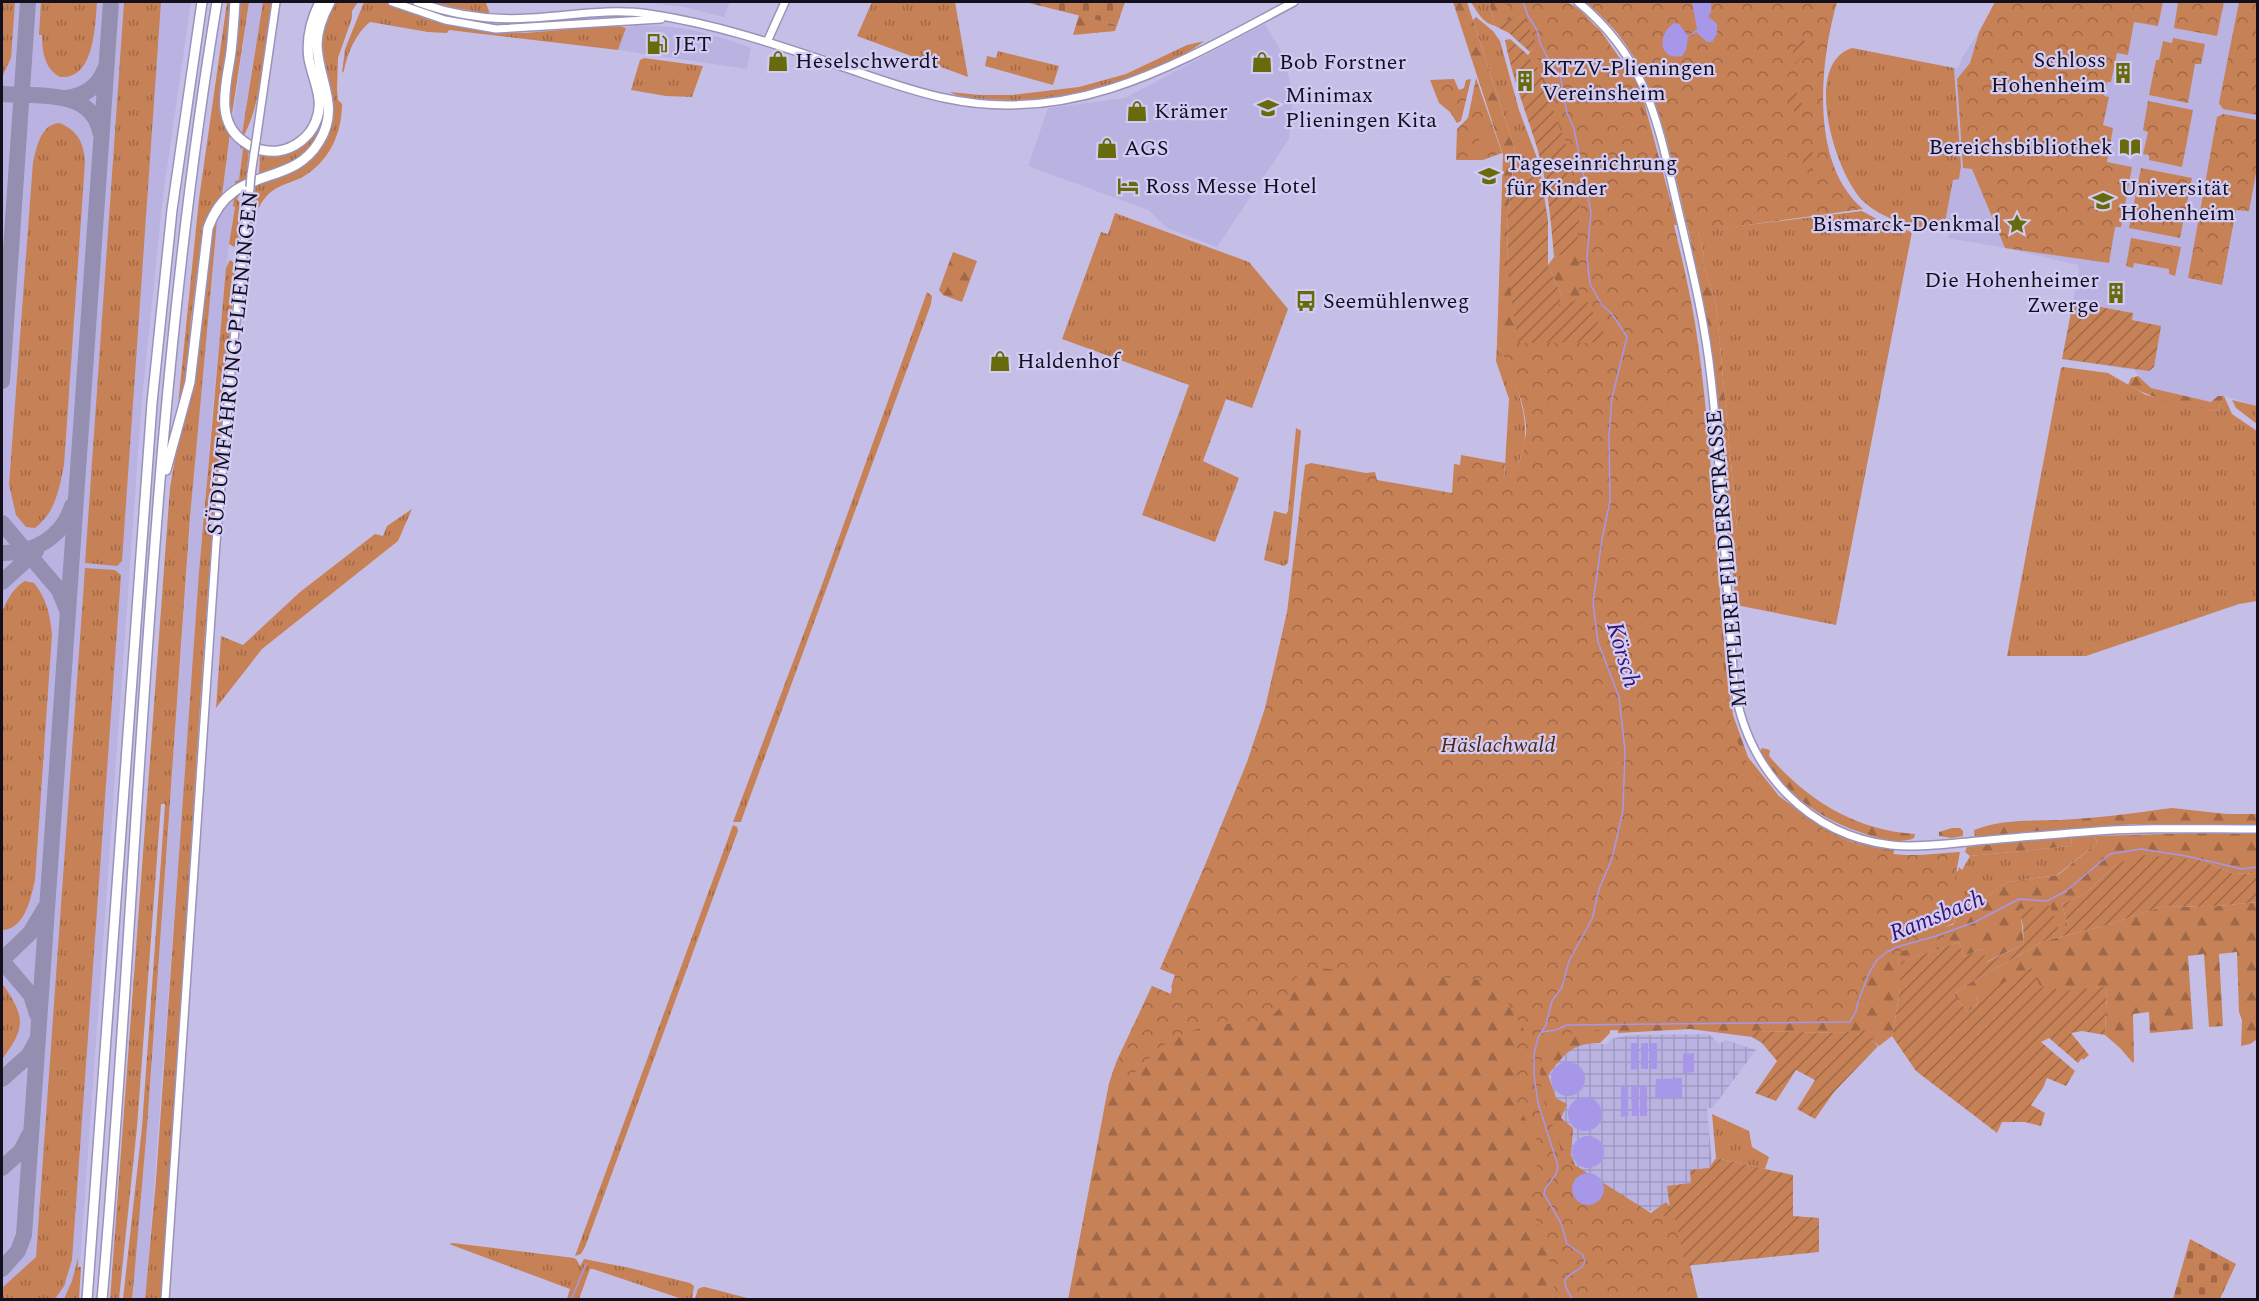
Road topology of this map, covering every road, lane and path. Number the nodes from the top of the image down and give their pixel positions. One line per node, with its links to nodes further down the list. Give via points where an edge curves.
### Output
1 (202, 2): 16 (highway, via 171,220 151,413)
2 (217, 2): 14 (highway, via 184,239)
3 (235, 2): 5 (highway, via 226,115 241,140 271,151 301,141 317,117 319,96 308,42)
4 (276, 2): 18 (main road, SÜDUMFAHRUNG PLIENINGEN, bridge, via 251,175 224,445)
5 (320, 2)
6 (330, 2): 14 (highway, via 317,40 329,105 321,140 293,167 236,189 217,209 208,228 189,387)
7 (392, 2): 12 (main road, via 445,20 496,29)
8 (417, 2): 12 (main road, via 497,18 601,12)
9 (785, 2): 13 (main road)
10 (1294, 2): 13 (main road, via 1138,80 1094,94 1042,103 946,99)
11 (1578, 2): 15 (main road, MITTLERE FILDERSTRASSE, via 1608,30 1630,60 1646,89 1660,133 1708,350 1735,690 1740,717 1767,772 1793,800 1820,820 1890,845 2124,830)
12 (672, 18): 13 (main road)
13 (767, 42)
14 (161, 484): 17 (highway)
15 (2258, 829)
16 (87, 1299)
17 (102, 1299)
18 (165, 1299)

